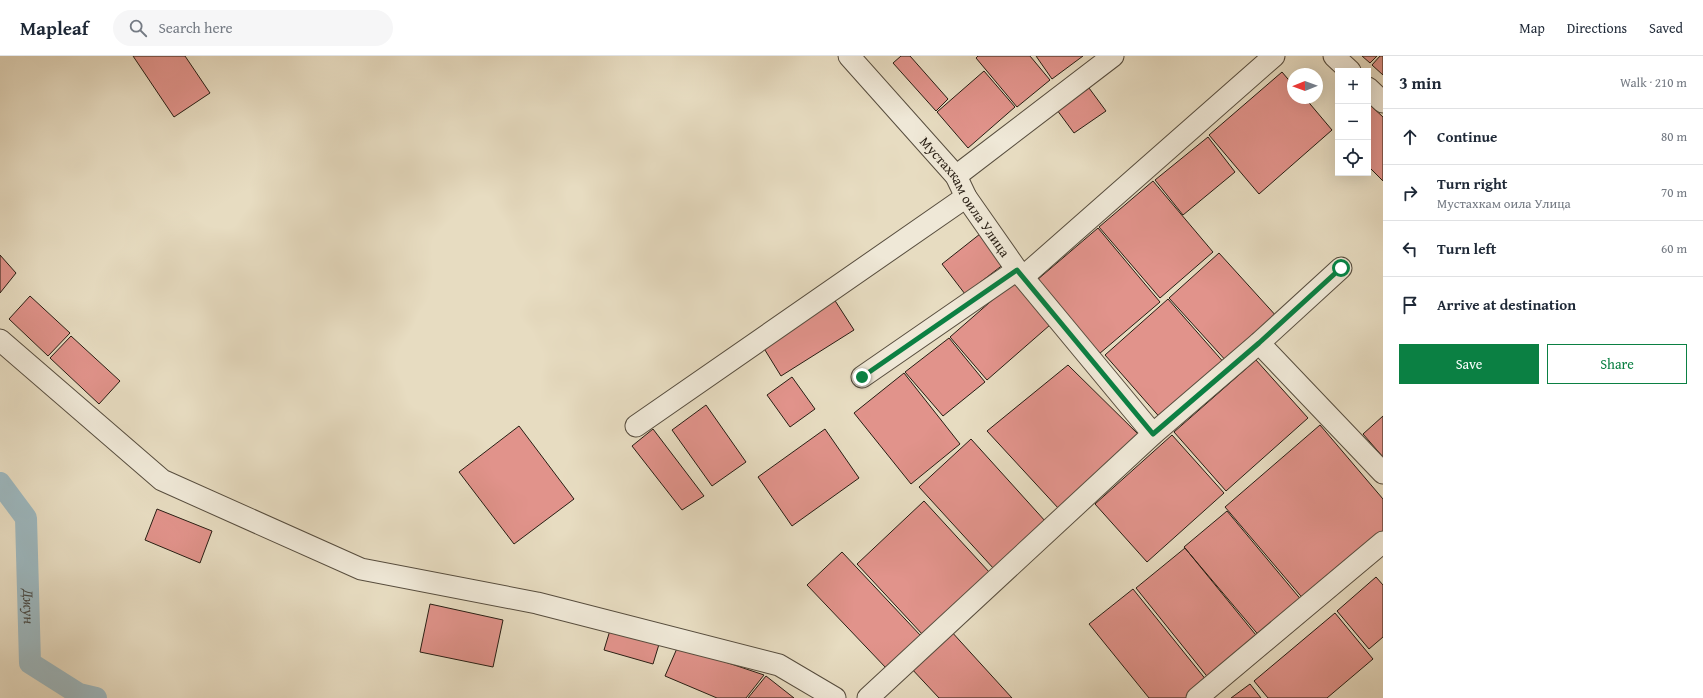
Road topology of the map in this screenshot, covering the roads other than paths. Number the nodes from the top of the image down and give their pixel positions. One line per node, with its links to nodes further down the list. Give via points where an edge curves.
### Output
1 (849, 56): 8 (street, Мустахкам оила Улица)
2 (1113, 56): 8 (street)
3 (1274, 56): 11 (street)
4 (1334, 56): 5 (street)
5 (1347, 68)
6 (1371, 91): 7 (street)
7 (1383, 102)
8 (956, 176): 9 (street, Мустахкам оила Улица)
9 (966, 197): 11 (street, Мустахкам оила Улица); 15 (street)
10 (1341, 268): 13 (street)
11 (1020, 273): 14 (street); 16 (street, Мустахкам оила Улица)
12 (0, 340): 19 (street, via 162,480 361,569 537,603 779,665)
13 (1259, 343): 16 (street); 17 (street)
14 (862, 377)
15 (636, 426)
16 (1153, 434): 20 (street)
17 (1383, 473)
18 (1383, 542): 21 (street)
19 (835, 698)
20 (868, 698)
21 (1197, 698)

